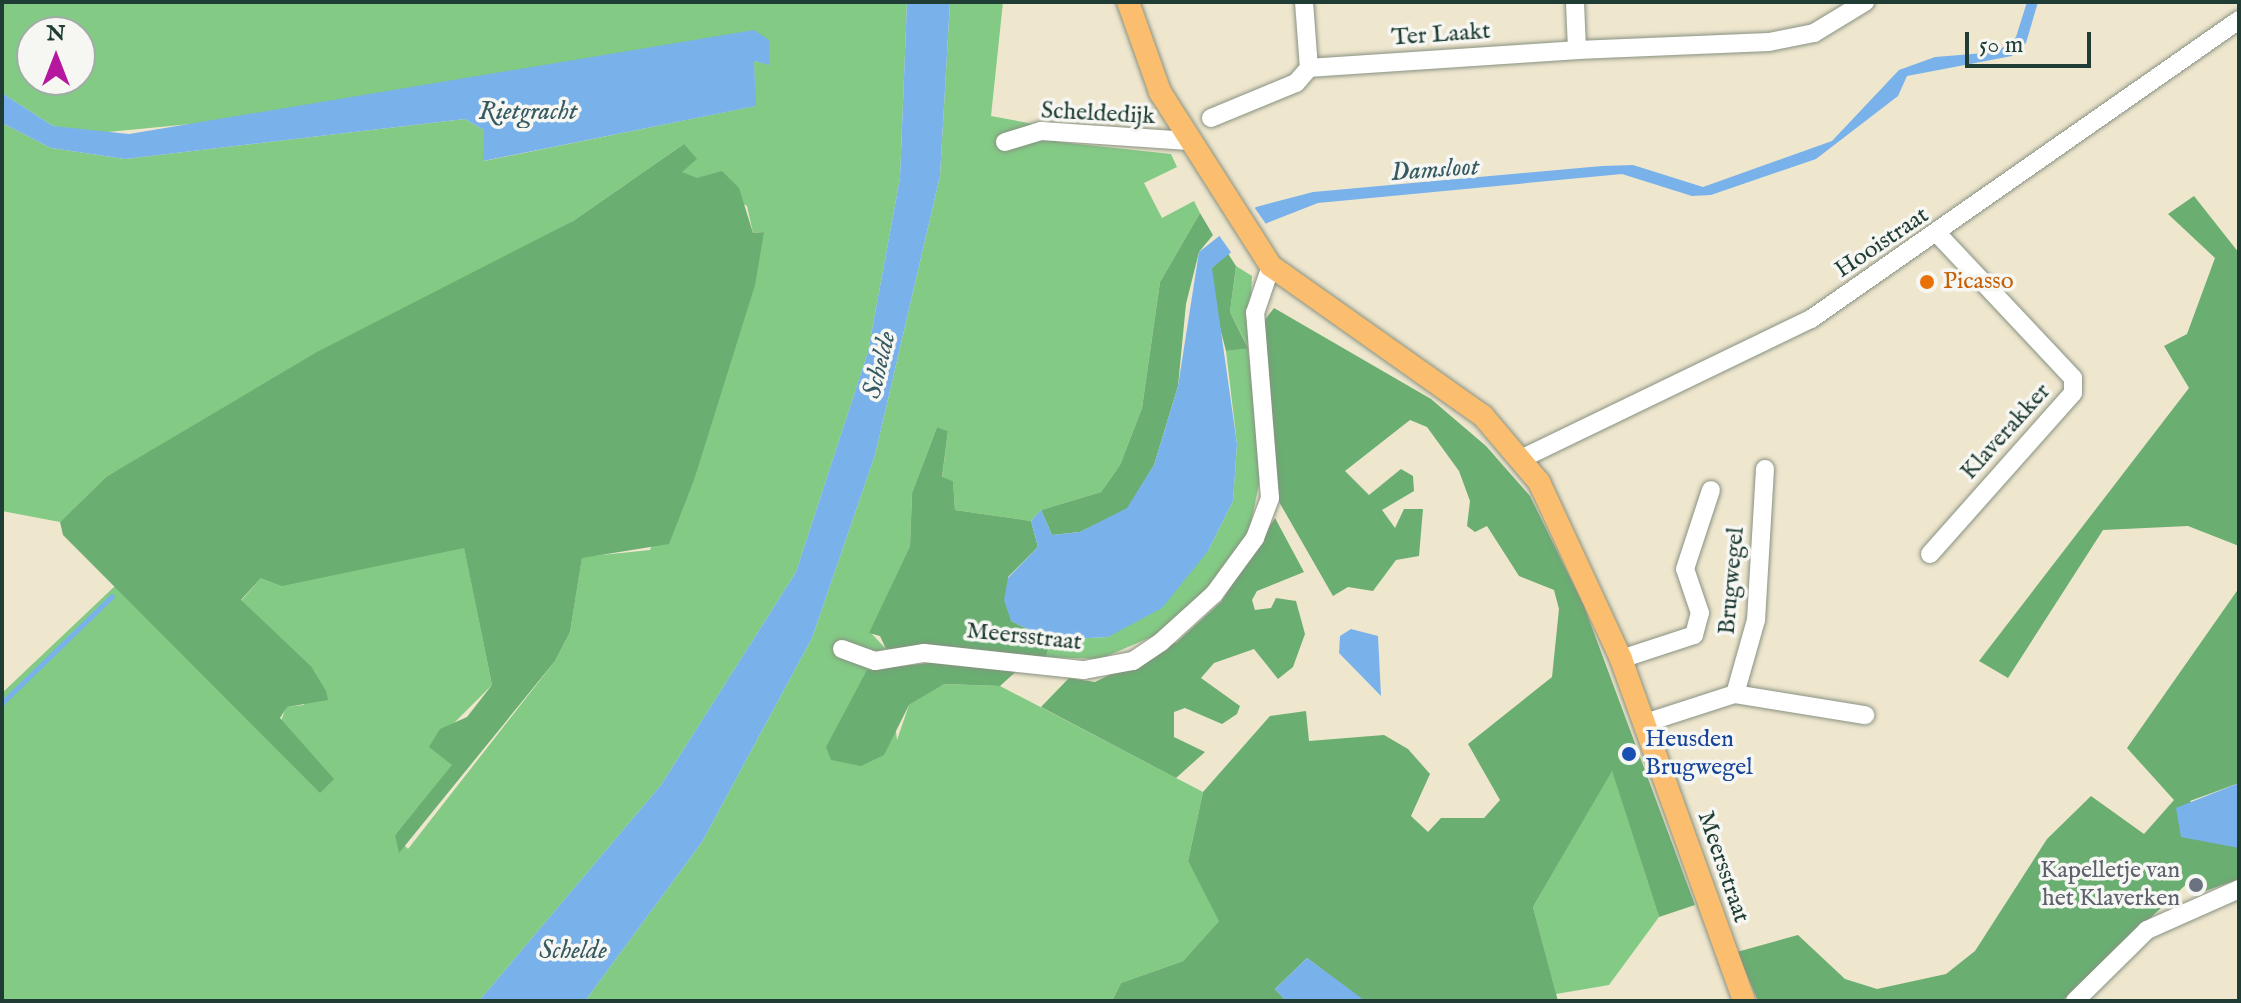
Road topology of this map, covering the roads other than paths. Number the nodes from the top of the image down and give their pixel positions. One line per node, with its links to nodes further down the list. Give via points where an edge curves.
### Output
1 (1128, 2): 9 (main road, Meersstraat, via 1143,59)
2 (1304, 2): 7 (street)
3 (1575, 2): 6 (street)
4 (1865, 2): 6 (street, Ter Laakt, via 1814,33 1769,42)
5 (2239, 20): 11 (street, Hooistraat)
6 (1577, 50): 7 (street, Ter Laakt)
7 (1309, 68): 8 (street, via 1296,83)
8 (1211, 118)
9 (1189, 141): 10 (street, Scheldedijk, via 1041,131); 12 (main road, Meersstraat, via 1230,211)
10 (1005, 142)
11 (1938, 234): 13 (street, Hooistraat, via 1811,319); 16 (street, Klaverakker, via 2073,378 2073,393)
12 (1271, 266): 13 (main road, Meersstraat, via 1451,391); 17 (street, Meersstraat, via 1255,313 1270,498 1255,538 1214,594 1161,642 1133,661 1084,670 924,653 875,661)
13 (1523, 458): 18 (main road, Meersstraat, via 1558,516)
14 (1765, 469): 19 (street, Brugwegel, via 1756,620)
15 (1711, 490): 18 (street, via 1685,569 1700,613 1694,635)
16 (1930, 554)
17 (842, 649)
18 (1621, 659): 21 (main road, Meersstraat)
19 (1735, 694): 20 (street); 21 (street)
20 (1865, 715)
21 (1645, 723): 23 (main road, Meersstraat)
22 (2239, 889): 24 (street, via 2147,930)
23 (1744, 1001)
24 (2075, 1001)

